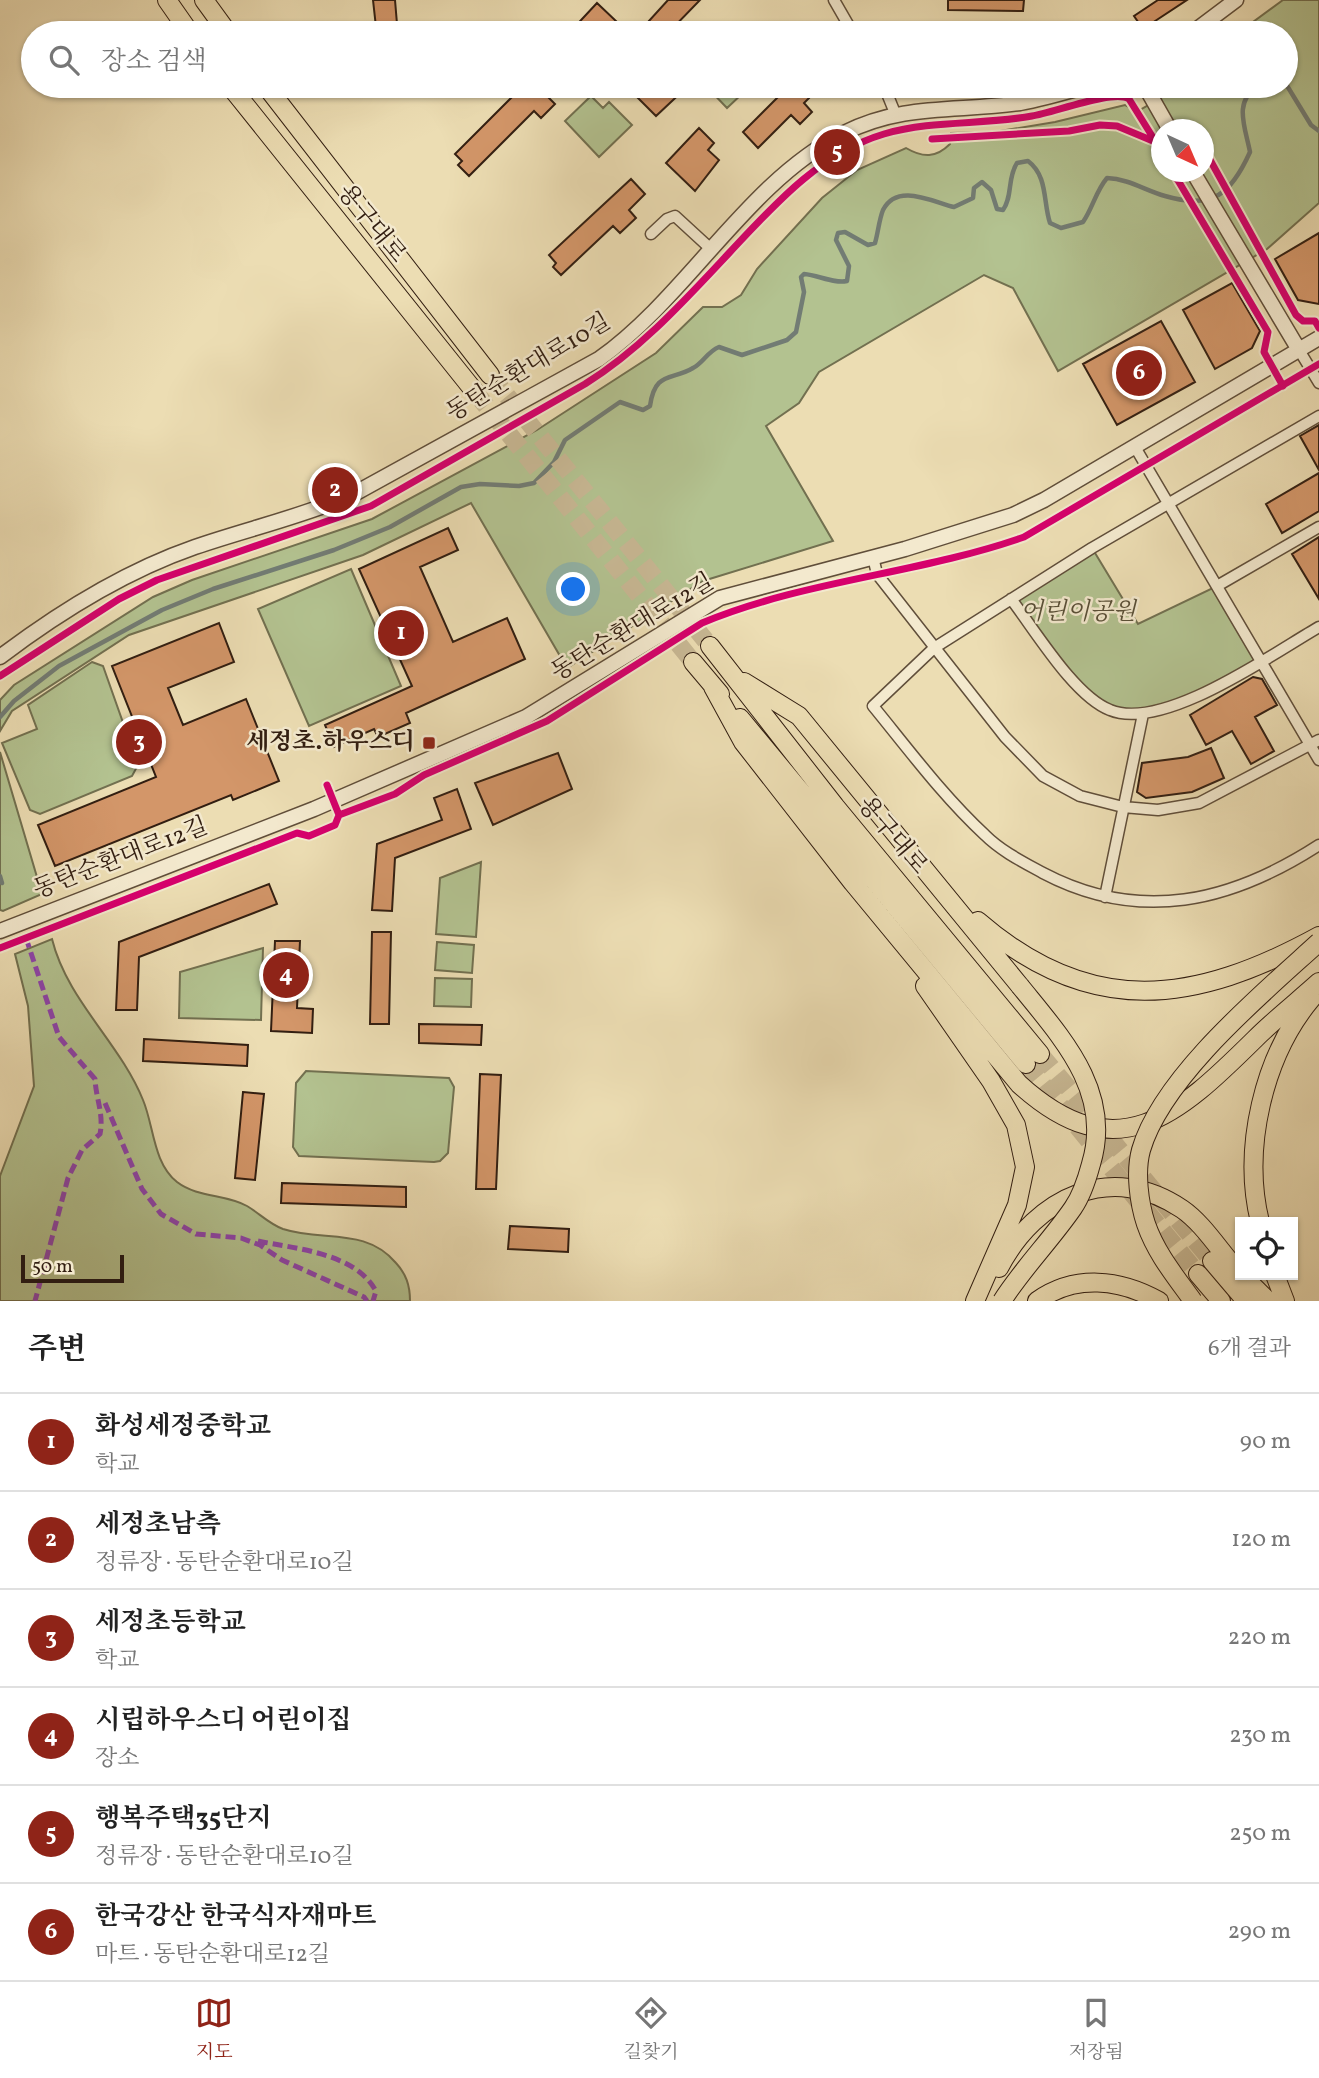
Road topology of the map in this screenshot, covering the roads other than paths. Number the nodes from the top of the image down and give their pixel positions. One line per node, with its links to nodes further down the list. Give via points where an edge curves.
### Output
1 (166, 0): 5 (highway)
2 (204, 0): 6 (highway)
3 (834, 0): 7 (street)
4 (1236, 0): 8 (street)
5 (181, 21)
6 (219, 21)
7 (846, 21)
8 (1208, 21)
9 (240, 98): 23 (highway, 용구대로)
10 (275, 98): 21 (highway, 용구대로)
11 (889, 98): 14 (street)
12 (1040, 98): 14 (street, 동탄순환대로10길)
13 (1152, 98): 15 (street)
14 (895, 113): 18 (street, 동탄순환대로10길, via 844,133 796,165)
15 (1164, 119)
16 (1200, 182): 20 (street)
17 (651, 234): 18 (street, via 675,216)
18 (712, 250): 34 (street, 동탄순환대로10길, via 634,331 598,359 352,495 193,548 120,581)
19 (1319, 338): 20 (street, 동탄순환대로12길)
20 (1299, 350): 22 (street); 25 (street, 동탄순환대로12길)
21 (490, 375)
22 (1319, 383)
23 (475, 392)
24 (1319, 416): 26 (street)
25 (1135, 447): 26 (street); 28 (street, 동탄순환대로12길, via 1013,514)
26 (1169, 503): 29 (street); 30 (street)
27 (1319, 527): 29 (street)
28 (873, 557): 33 (street, via 877,574); 47 (street, 동탄순환대로12길, via 720,598 526,717 314,809)
29 (1217, 586): 35 (street)
30 (1011, 599): 33 (street); 39 (street, via 1091,698 1111,711)
31 (1319, 627): 35 (street)
32 (710, 646): 37 (highway, 용구대로)
33 (934, 648): 42 (street, via 1005,737 1043,776 1080,796); 46 (street, via 873,706 986,837 1062,883)
34 (0, 657)
35 (1261, 660): 39 (street, via 1170,709); 40 (street)
36 (693, 662): 38 (highway, 용구대로)
37 (734, 675): 38 (highway, 용구대로, via 1033,1059); 45 (highway, via 799,716)
38 (713, 687): 44 (highway, via 743,742)
39 (1143, 715): 42 (street)
40 (1315, 742): 41 (street); 42 (street, via 1199,803 1158,810)
41 (1319, 760)
42 (1123, 807): 46 (street)
43 (1319, 845): 46 (street, via 1217,893 1178,902 1141,903)
44 (853, 883): 49 (highway, via 1019,1084 1067,1120 1094,1127 1142,1125 1182,1106); 57 (highway, via 1016,1125 1025,1167 1017,1205)
45 (941, 889): 48 (highway, via 996,937 1035,962 1070,979 1112,990 1165,991 1217,983); 59 (highway, bridge, via 1080,1065 1097,1120 1097,1145 1074,1206)
46 (1105, 897)
47 (0, 931)
48 (1319, 939): 62 (highway, bridge, via 1178,1083 1155,1116 1141,1152 1146,1223 1160,1256)
49 (1319, 982)
50 (1319, 990): 51 (highway, via 1284,1042 1262,1102 1255,1149)
51 (1259, 1217)
52 (1212, 1261): 64 (highway)
53 (1235, 1267): 58 (highway, via 1185,1211 1142,1189 1110,1185 1056,1203 1027,1228 1007,1253)
54 (1198, 1274): 63 (highway)
55 (1247, 1280): 65 (highway)
56 (1277, 1280): 66 (highway)
57 (975, 1301)
58 (984, 1301)
59 (1002, 1301)
60 (1037, 1301): 61 (highway, via 1065,1286 1106,1282 1135,1287)
61 (1159, 1301)
62 (1193, 1301)
63 (1221, 1301)
64 (1246, 1301)
65 (1268, 1301)
66 (1285, 1301)

